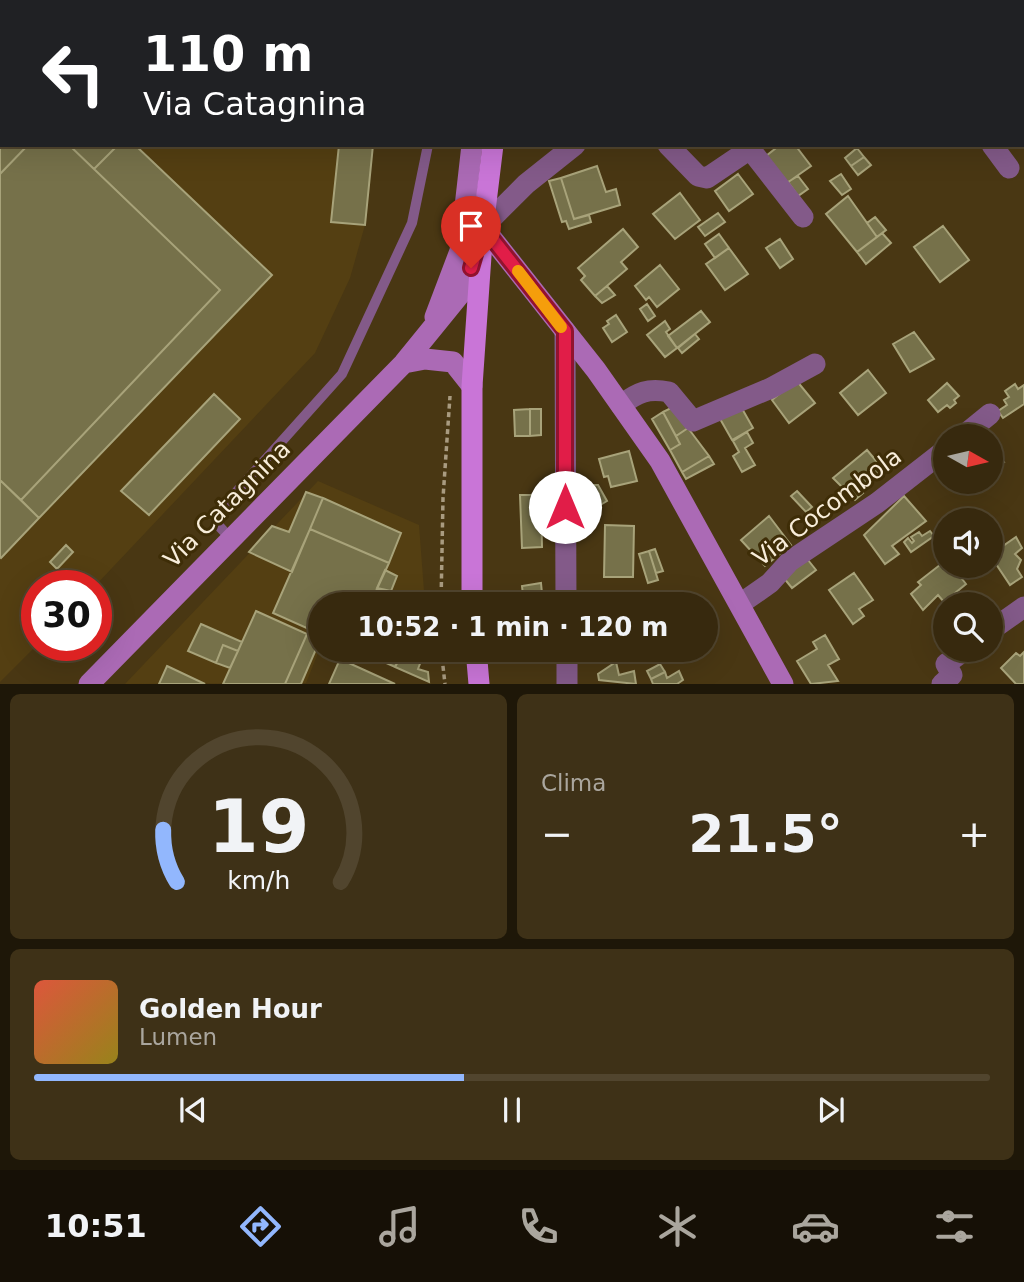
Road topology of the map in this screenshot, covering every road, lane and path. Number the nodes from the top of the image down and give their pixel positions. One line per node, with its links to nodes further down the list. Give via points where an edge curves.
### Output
1 (428, 147): 20 (lane, via 412,223 356,348 330,391 237,490 218,517 219,526)
2 (472, 147): 11 (main road, via 460,251)
3 (493, 147): 9 (main road)
4 (573, 147): 9 (street)
5 (670, 147): 8 (street, via 698,176 707,178 750,149)
6 (994, 147): 7 (street)
7 (1009, 167)
8 (803, 217)
9 (483, 227): 10 (main road, Via Cocombola); 11 (main road, Via Catagnina, via 464,288); 15 (main road)
10 (565, 331): 16 (main road, Via Cocombola); 23 (street)
11 (430, 333): 13 (main road, Via Catagnina)
12 (453, 362): 13 (main road, via 425,359); 15 (main road); 21 (path)
13 (404, 363): 20 (main road, Via Catagnina)
14 (815, 364): 16 (street, via 693,422 669,392 651,388)
15 (472, 386): 22 (main road)
16 (621, 405): 24 (main road, Via Cocombola, via 660,461)
17 (990, 414): 18 (street)
18 (977, 424)
19 (933, 459): 24 (street, Via Cocombola, via 790,562)
20 (230, 538): 31 (main road, Via Catagnina)
21 (441, 592)
22 (472, 592)
23 (566, 592)
24 (740, 604): 35 (main road, Via Cocombola)
25 (1024, 607): 26 (street)
26 (1003, 622)
27 (442, 662): 32 (path)
28 (477, 662): 33 (main road)
29 (567, 662): 34 (street)
30 (949, 662): 36 (street, via 952,675)
31 (89, 684)
32 (445, 684)
33 (479, 684)
34 (567, 684)
35 (783, 684)
36 (942, 684)

